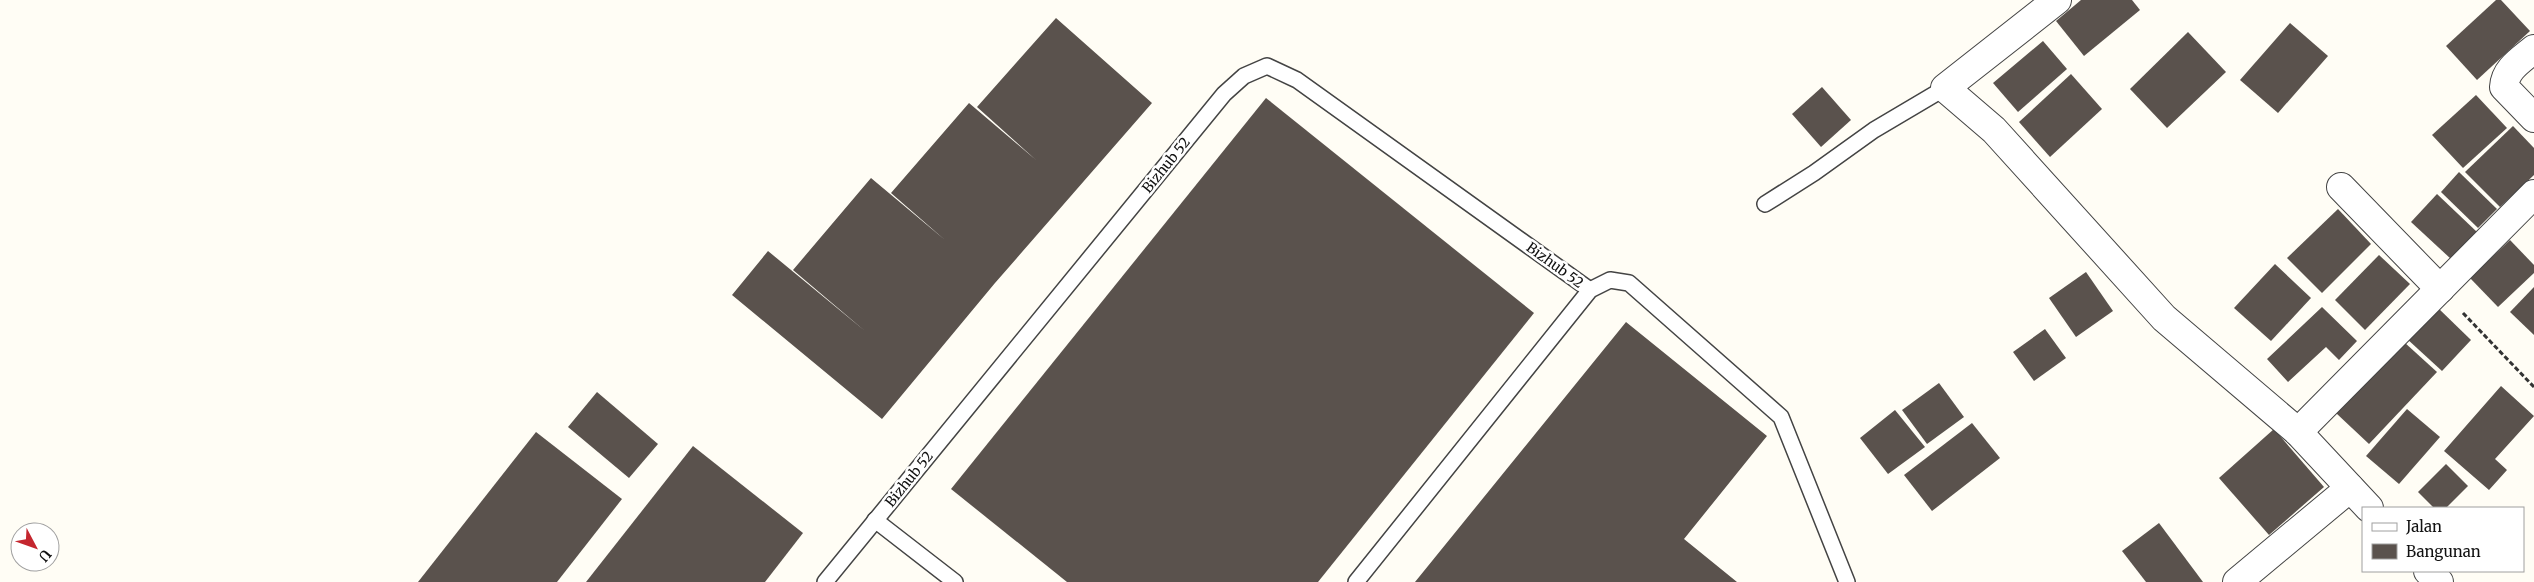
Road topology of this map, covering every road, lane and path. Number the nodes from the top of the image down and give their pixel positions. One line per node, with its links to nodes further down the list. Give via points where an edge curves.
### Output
1 (2057, 0): 3 (street)
2 (2534, 49): 4 (street, via 2504,78 2504,87)
3 (1945, 88): 7 (lane, via 1874,130); 11 (street, via 1994,130 2164,318)
4 (2534, 118)
5 (2341, 187): 8 (street)
6 (2534, 194): 8 (street)
7 (1766, 204)
8 (2440, 289): 10 (path); 11 (street)
9 (1590, 290): 14 (lane, Bizhub 52, via 1297,80 1266,66 1244,76 1224,94); 18 (lane); 19 (lane, via 1610,280 1629,283 1780,417)
10 (2534, 387)
11 (2298, 432): 12 (street)
12 (2350, 488): 13 (street); 20 (street)
13 (2368, 507)
14 (875, 520): 16 (lane, Bizhub 52); 17 (lane)
15 (2429, 572): 21 (street)
16 (826, 582)
17 (955, 582)
18 (1356, 582)
19 (1847, 582)
20 (2237, 582)
21 (2439, 582)

